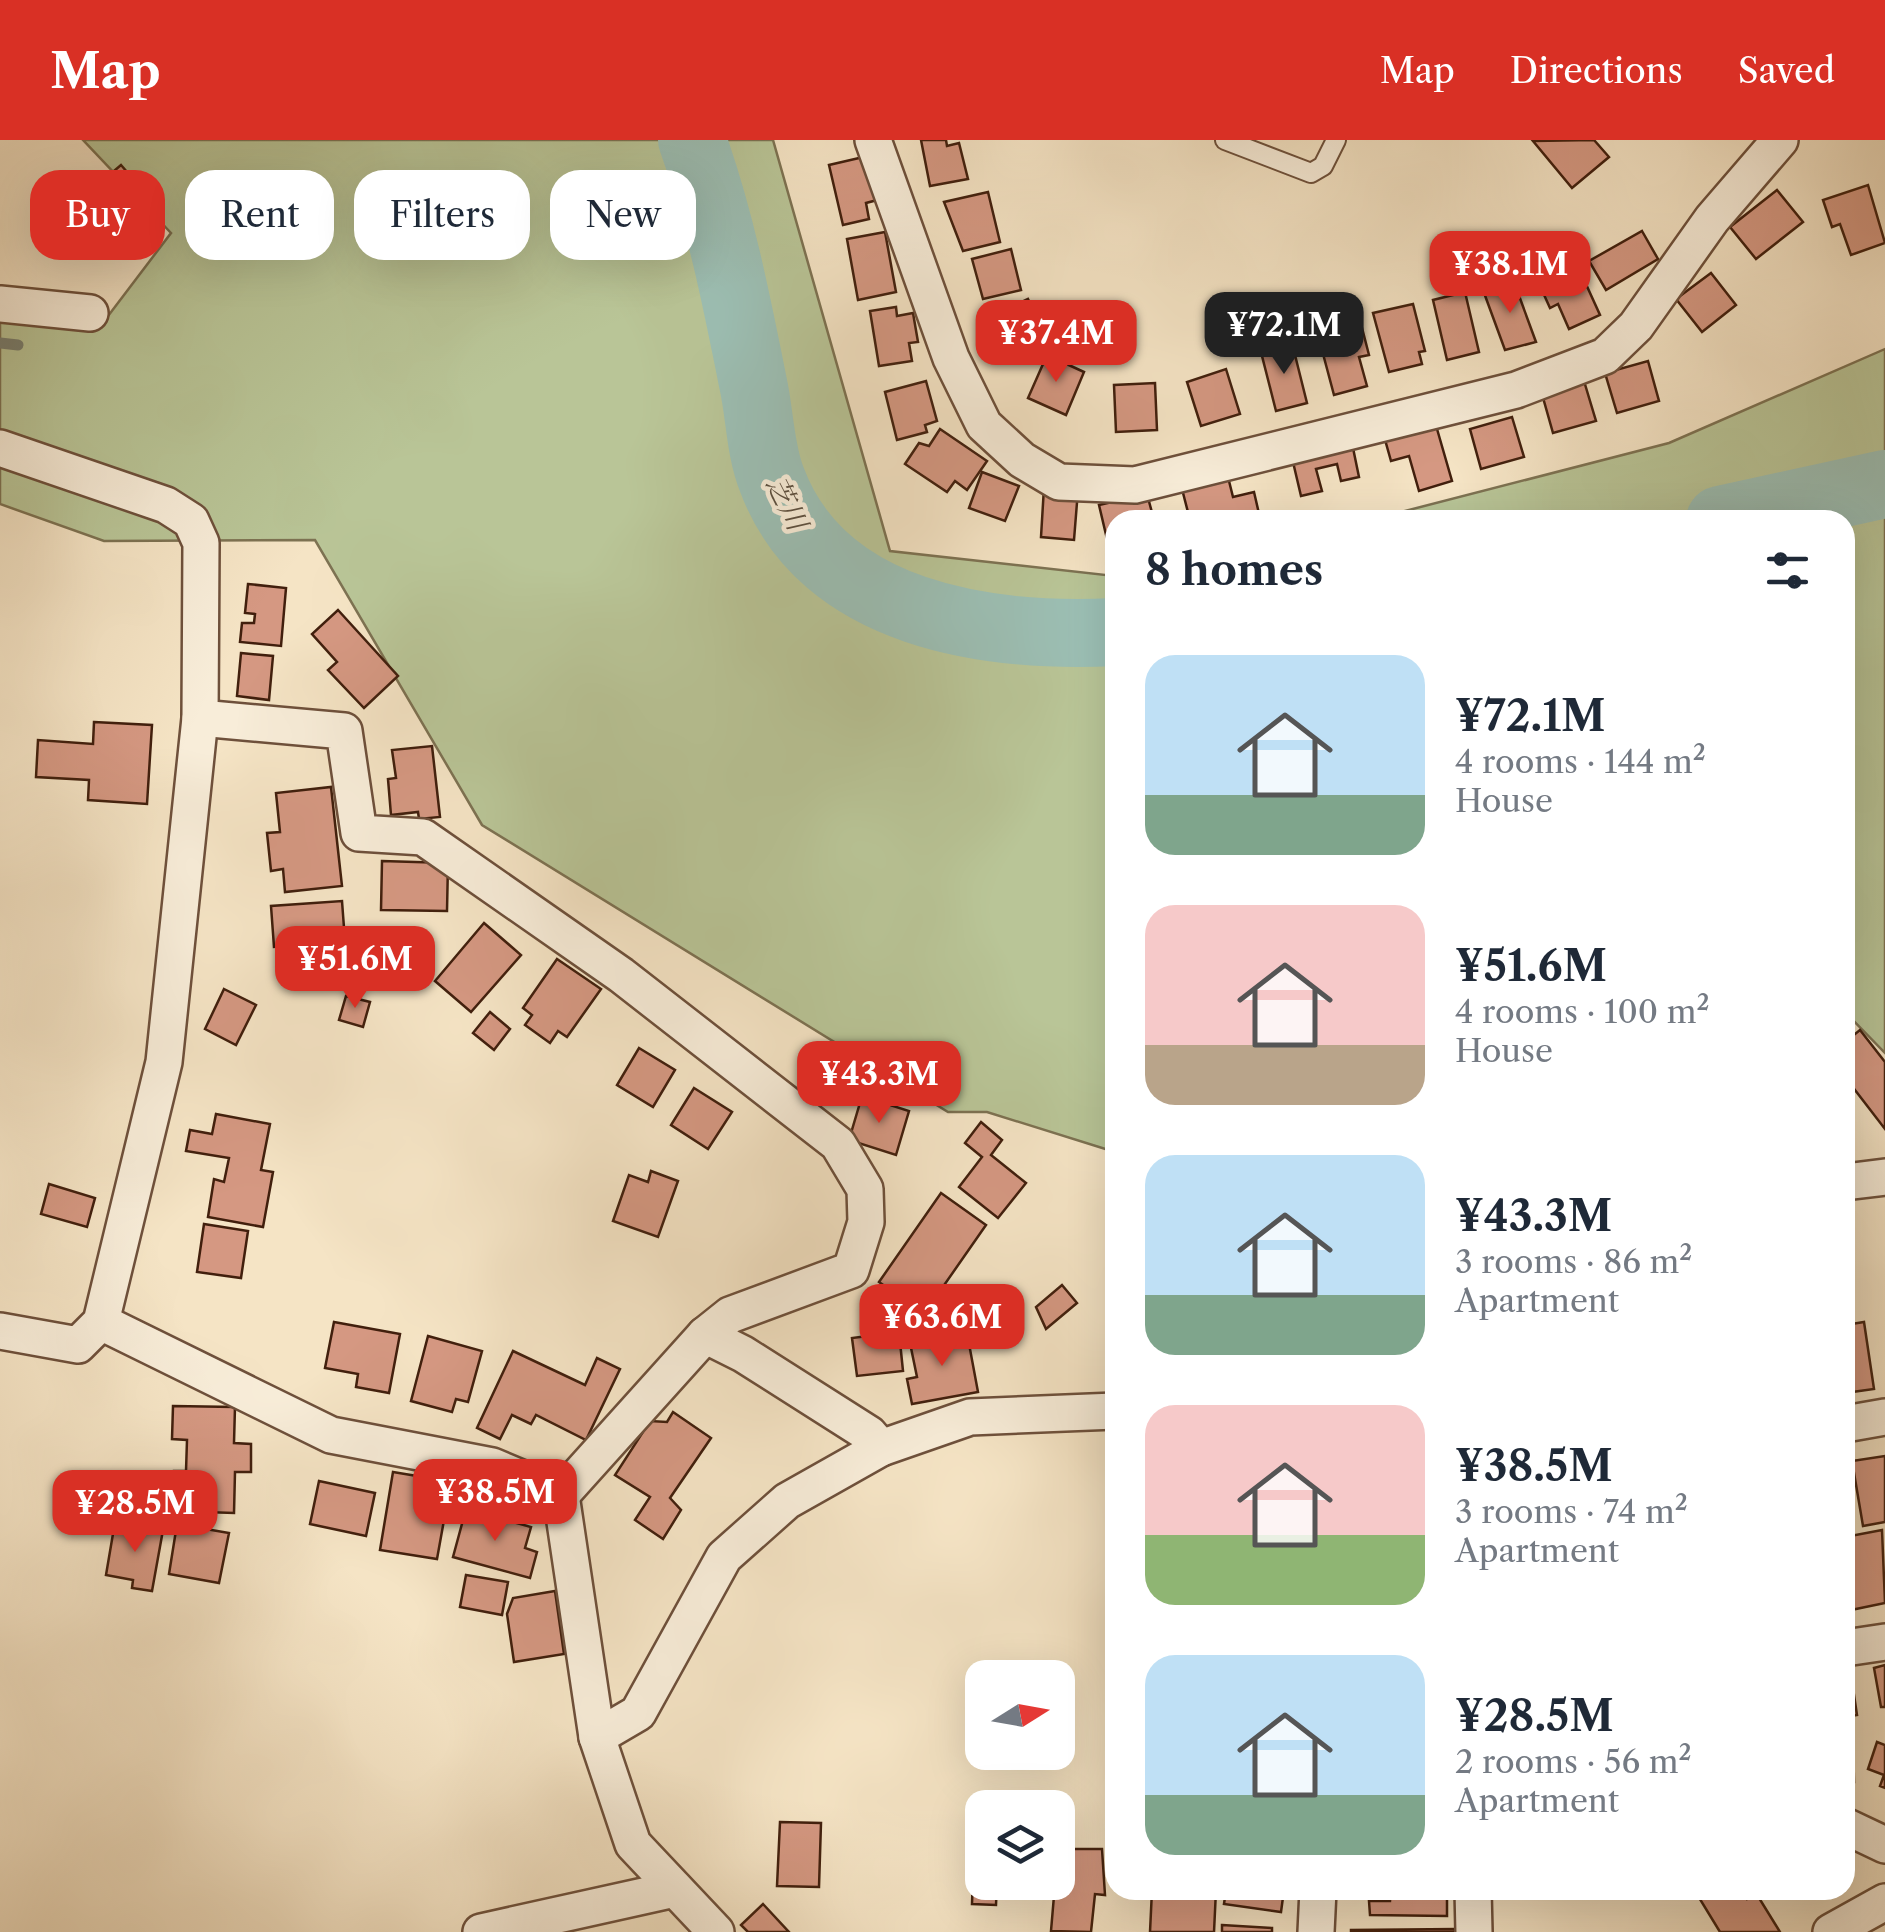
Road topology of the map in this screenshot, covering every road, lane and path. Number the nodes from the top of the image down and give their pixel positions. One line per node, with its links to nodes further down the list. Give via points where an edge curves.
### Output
1 (873, 140): 4 (street, via 951,358 984,425 1059,482 1135,485 1516,390 1605,356 1636,326 1712,219)
2 (1225, 140): 3 (lane, via 1310,173 1323,166)
3 (1336, 140)
4 (1780, 140)
5 (0, 304): 6 (street)
6 (90, 314)
7 (0, 448): 8 (street, via 108,482 191,521 201,543)
8 (200, 718): 11 (street, via 164,1062); 12 (street, via 344,731 359,833 423,837 622,975 838,1144 865,1189 866,1222 851,1270 730,1316)
9 (1885, 1177): 10 (street)
10 (1855, 1181)
11 (100, 1322): 13 (street, via 78,1345); 18 (street, via 332,1435 492,1466)
12 (705, 1335): 17 (street); 18 (street)
13 (2, 1338)
14 (1105, 1410): 17 (street, via 970,1417)
15 (1885, 1417): 16 (street)
16 (1855, 1422)
17 (882, 1448): 21 (street, via 788,1501 724,1557 638,1713)
18 (562, 1495): 21 (street)
19 (1885, 1642): 20 (street)
20 (1855, 1646)
21 (597, 1738): 24 (street, via 633,1844)
22 (1855, 1831): 23 (street)
23 (1885, 1845)
24 (675, 1889): 28 (street); 29 (street)
25 (1318, 1900): 30 (street)
26 (1473, 1900): 31 (street)
27 (1885, 1902): 32 (street)
28 (480, 1932)
29 (716, 1932)
30 (1316, 1932)
31 (1474, 1932)
32 (1831, 1932)

